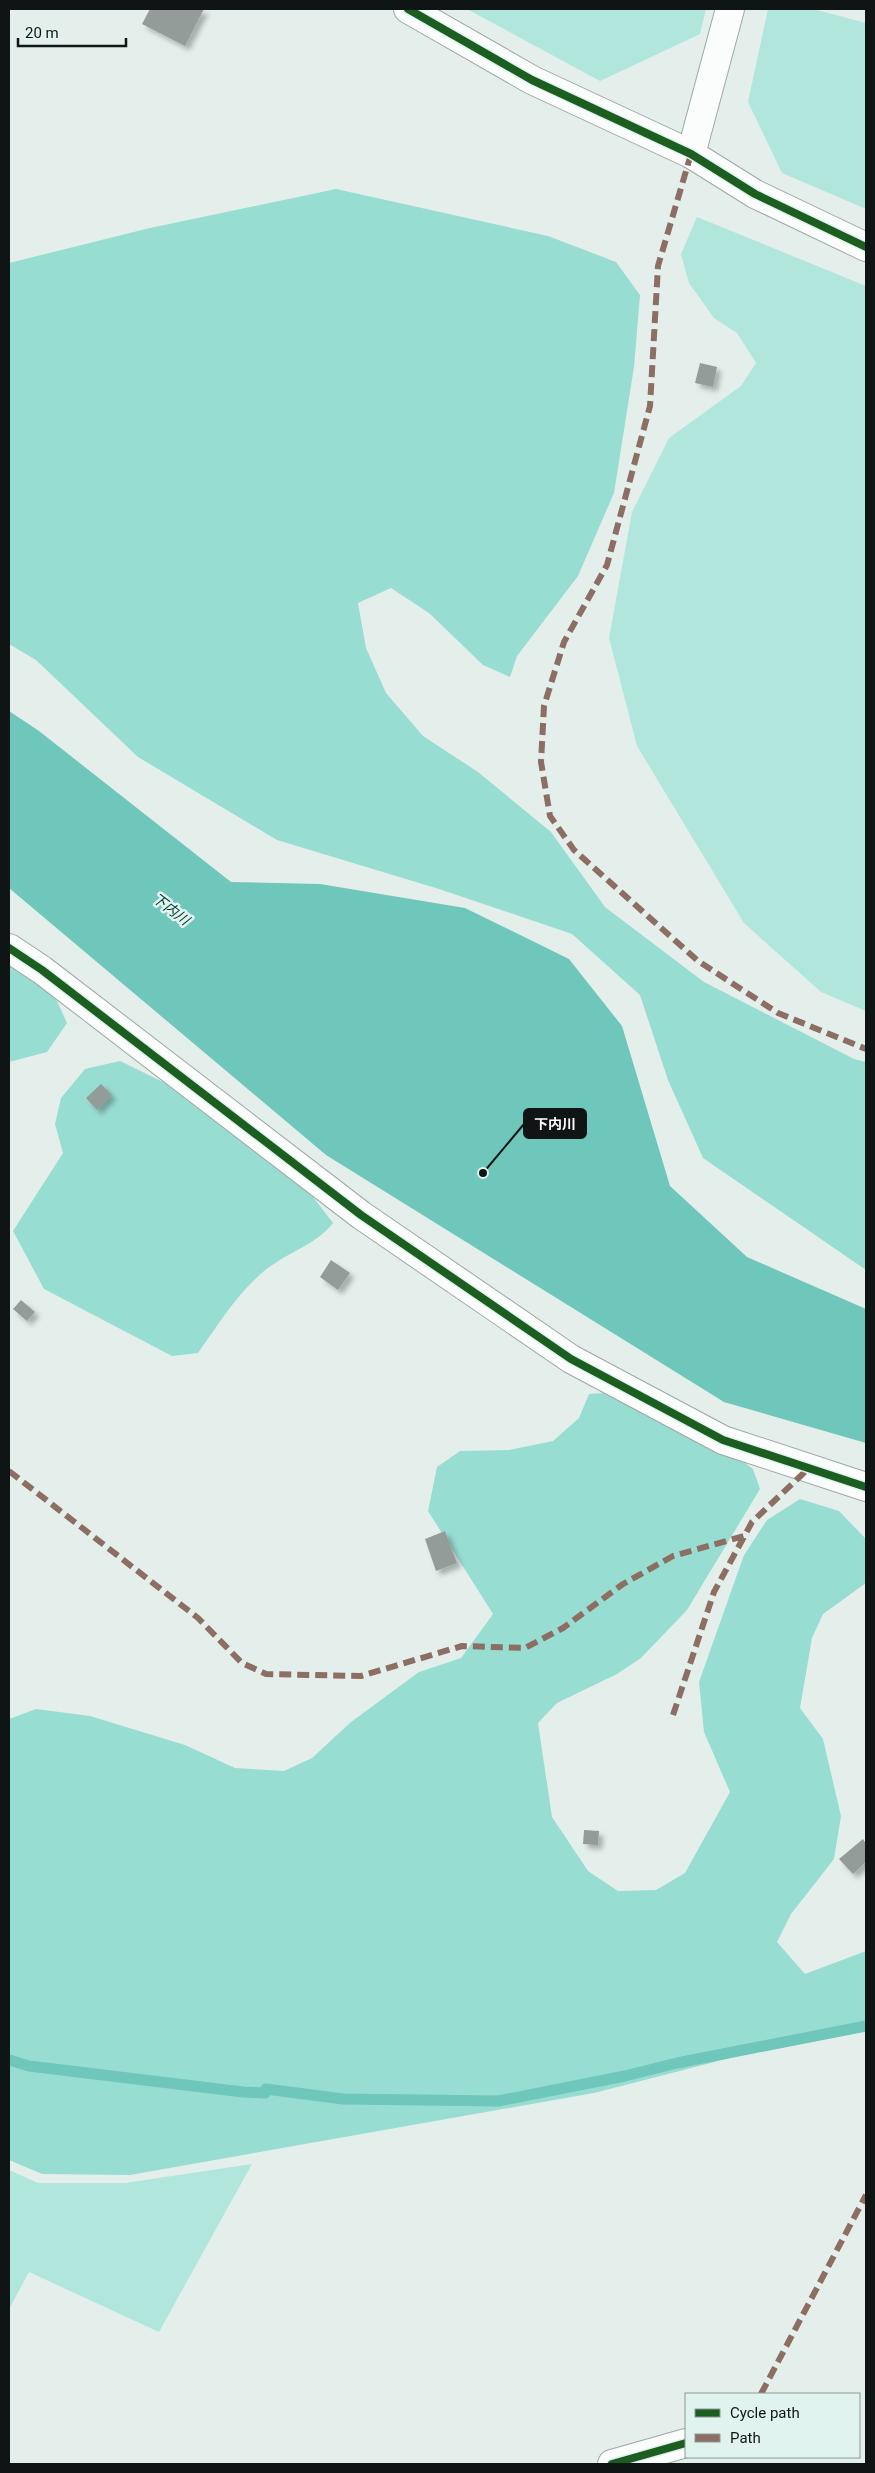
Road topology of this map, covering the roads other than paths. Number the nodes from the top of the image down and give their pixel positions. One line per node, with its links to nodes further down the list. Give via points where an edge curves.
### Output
1 (408, 9): 3 (street, via 532,80)
2 (730, 9): 3 (street)
3 (691, 154): 4 (street, via 755,194)
4 (866, 247)
5 (9, 948): 6 (street, via 361,1215 571,1358 723,1440)
6 (866, 1487)
7 (685, 2443): 8 (street)
8 (612, 2464)

